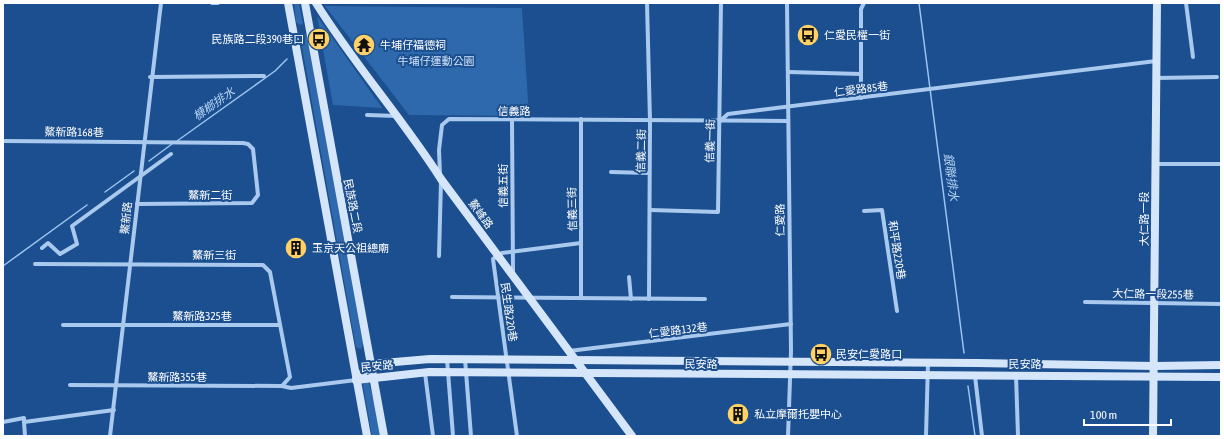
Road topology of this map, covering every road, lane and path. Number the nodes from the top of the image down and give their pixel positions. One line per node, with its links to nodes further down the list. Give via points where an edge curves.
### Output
1 (160, 3): 18 (street, 鰲新路)
2 (212, 3): 3 (street)
3 (218, 3)
4 (288, 3): 90 (street)
5 (305, 3): 74 (street, 民族路二段)
6 (316, 3): 24 (street, 鰲峰路, via 355,61)
7 (647, 3): 27 (street, 信義二街)
8 (721, 3): 28 (street, 信義一街)
9 (787, 3): 15 (street, 仁愛路)
10 (864, 3): 16 (street, via 861,9)
11 (1157, 3): 14 (street, 大仁路一段)
12 (1186, 3): 13 (street)
13 (1193, 57)
14 (1156, 61): 20 (street, 大仁路一段); 21 (street, 仁愛路85巷)
15 (788, 72): 16 (street); 22 (street, 仁愛路)
16 (861, 74): 21 (street)
17 (264, 76): 18 (street)
18 (150, 77): 31 (street, 鰲新路)
19 (1217, 77): 20 (street)
20 (1155, 78): 33 (street, 大仁路一段)
21 (861, 98): 22 (street, 仁愛路85巷)
22 (788, 108): 28 (street, 信義路, via 728,114); 29 (street, 仁愛路)
23 (367, 115): 24 (street)
24 (397, 116): 39 (street, 鰲峰路)
25 (581, 119): 26 (street, 信義路); 27 (street, 信義路); 43 (street, 信義三街)
26 (512, 120): 39 (street, 信義路, via 449,119 442,125 439,150); 45 (street, 信義五街)
27 (650, 121): 28 (street, 信義路); 36 (street, 信義二街)
28 (719, 121): 29 (street, 信義路); 41 (street, 信義一街, via 718,212)
29 (788, 121): 63 (street, 仁愛路)
30 (4, 141): 31 (street, 鰲新路168巷)
31 (144, 142): 37 (street, 鰲新路168巷, via 248,144 253,149); 38 (street, 鰲新路)
32 (171, 154): 38 (street)
33 (1155, 164): 34 (street); 60 (street, 大仁路一段)
34 (1221, 164)
35 (612, 172): 36 (street)
36 (649, 173): 41 (street, 信義二街)
37 (256, 175): 40 (street, 鰲新二街, via 258,195 252,204)
38 (140, 177): 40 (street, 鰲新路); 44 (street, via 72,226 78,244 60,254 48,243)
39 (441, 179): 46 (street, 信義路); 47 (street, 鰲峰路)
40 (137, 204): 49 (street, 鰲新路)
41 (650, 210): 57 (street, 信義二街)
42 (864, 211): 62 (street, 和平路220巷, via 882,210)
43 (581, 243): 45 (street); 55 (street, 信義三街)
44 (42, 248)
45 (512, 252): 47 (street); 50 (street, 信義五街)
46 (439, 256)
47 (498, 256): 50 (street, 鰲峰路); 53 (street, 民生路220巷, via 493,260)
48 (35, 264): 49 (street, 鰲新三街)
49 (130, 264): 65 (street, 鰲新路); 66 (street, 鰲新三街, via 264,265 270,272)
50 (513, 276): 54 (street, 鰲峰路)
51 (629, 277): 56 (street)
52 (452, 297): 53 (street)
53 (498, 298): 54 (street); 70 (street, 民生路220巷)
54 (529, 298): 55 (street); 67 (street, 鰲峰路)
55 (581, 298): 56 (street)
56 (631, 298): 57 (street)
57 (650, 298): 58 (street)
58 (705, 299)
59 (1085, 302): 60 (street, 大仁路一段255巷)
60 (1154, 303): 61 (street, 大仁路一段255巷); 77 (street, 大仁路一段)
61 (1221, 304)
62 (897, 311)
63 (791, 324): 67 (street, 仁愛路132巷); 72 (street, 仁愛路)
64 (63, 325): 65 (street, 鰲新路325巷)
65 (124, 325): 66 (street, 鰲新路325巷); 92 (street, 鰲新路)
66 (280, 325): 93 (street, 鰲新三街, via 290,377)
67 (568, 351): 71 (street, 鰲峰路)
68 (448, 359): 69 (street, 民安路); 74 (street, 民安路); 78 (street)
69 (466, 360): 70 (street, 民安路); 80 (street)
70 (507, 360): 71 (street, 民安路); 81 (street, 民生路220巷)
71 (575, 360): 72 (street, 民安路); 82 (street, 鰲峰路)
72 (791, 362): 73 (street, 民安路); 84 (street, 仁愛路)
73 (928, 363): 75 (street, 民安路); 85 (street)
74 (371, 364): 89 (street, 民族路二段); 90 (street, 民安路)
75 (1016, 364): 77 (street, 民安路); 83 (street)
76 (1221, 365): 77 (street, 民安路)
77 (1155, 366): 87 (street, 大仁路一段)
78 (448, 372): 79 (street, 民安路); 80 (street, 民安路); 102 (street)
79 (425, 373): 89 (street, 民安路); 101 (street)
80 (466, 373): 81 (street, 民安路); 103 (street)
81 (508, 373): 82 (street, 民安路); 104 (street, 民生路220巷)
82 (585, 374): 84 (street, 民安路); 105 (street, 鰲峰路)
83 (1016, 375): 86 (street, 民安路); 87 (street, 民安路); 109 (street)
84 (790, 376): 85 (street, 民安路); 106 (street, 仁愛路)
85 (928, 376): 86 (street, 民安路); 107 (street)
86 (975, 376): 108 (street)
87 (1155, 377): 88 (street, 民安路); 110 (street, 大仁路一段)
88 (1221, 377)
89 (374, 378): 90 (street, 民安路); 100 (street, 民族路二段)
90 (356, 380): 93 (street, 鰲新路355巷, via 291,388); 99 (street)
91 (70, 385): 92 (street, 鰲新路355巷)
92 (116, 386): 93 (street, 鰲新路355巷); 94 (street, 鰲新路)
93 (282, 386)
94 (114, 410): 96 (street); 98 (street, 鰲新路)
95 (3, 422): 96 (street, via 24,418)
96 (24, 422): 97 (street)
97 (25, 436)
98 (110, 436)
99 (366, 436)
100 (384, 436)
101 (433, 436)
102 (453, 436)
103 (471, 436)
104 (517, 436)
105 (632, 436)
106 (788, 436)
107 (926, 436)
108 (982, 436)
109 (1018, 436)
110 (1153, 436)

